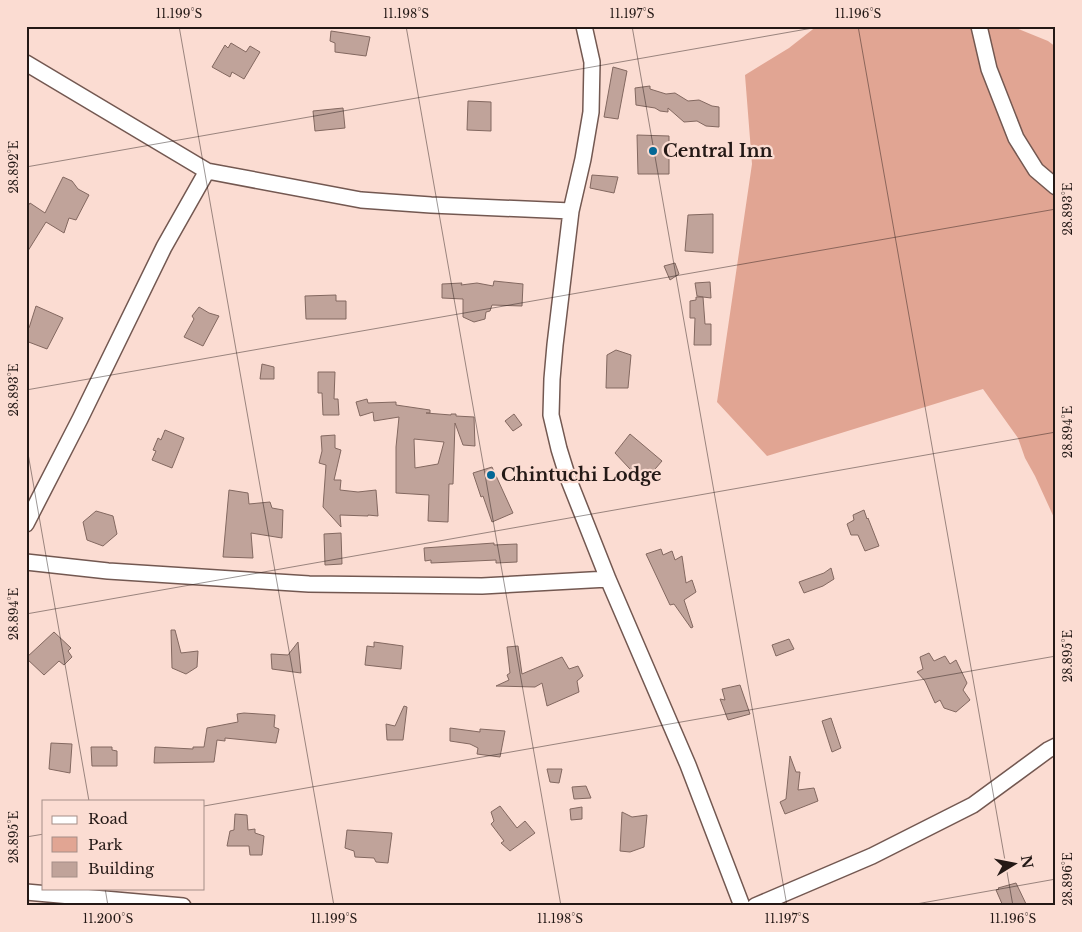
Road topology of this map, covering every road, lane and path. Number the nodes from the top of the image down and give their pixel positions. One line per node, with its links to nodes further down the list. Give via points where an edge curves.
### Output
1 (584, 26): 6 (street, via 592,62 591,112)
2 (979, 26): 5 (street, via 989,69 1016,138 1036,170)
3 (26, 63): 4 (street)
4 (207, 171): 6 (street, via 361,200); 7 (street, via 164,247)
5 (1056, 187)
6 (570, 211): 9 (street, via 551,415 568,478)
7 (26, 524)
8 (26, 562): 9 (street, via 108,571 309,584 482,586)
9 (608, 579): 13 (street, via 688,765)
10 (1056, 746): 14 (street, via 974,805 872,856)
11 (26, 892): 12 (street)
12 (183, 906)
13 (742, 906)
14 (755, 906)

